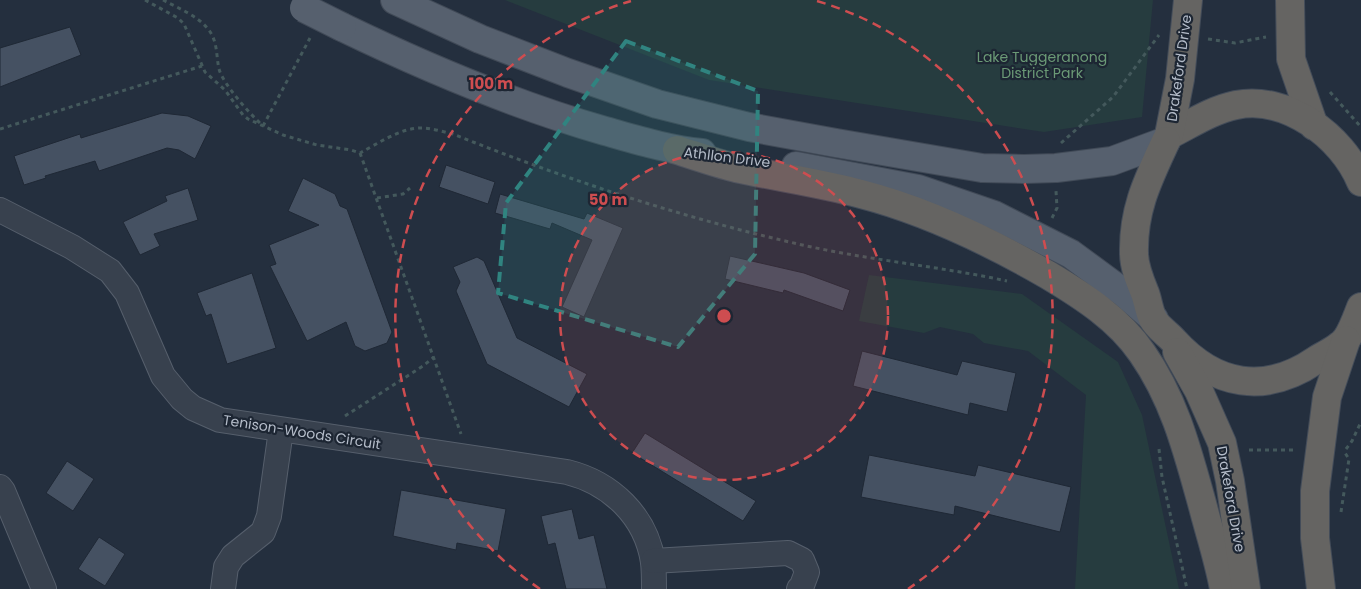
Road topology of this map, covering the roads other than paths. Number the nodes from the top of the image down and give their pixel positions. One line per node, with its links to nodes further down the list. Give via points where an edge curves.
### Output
1 (395, 0): 6 (main road, via 480,39 657,104 749,127 854,147 982,168 1024,169 1112,161)
2 (1188, 0): 6 (highway, Drakeford Drive, via 1180,79)
3 (1290, 0): 5 (highway, via 1291,58)
4 (297, 4): 8 (main road, Athllon Drive, bridge, via 410,60 478,88 577,123)
5 (1314, 126): 6 (highway, via 1292,112 1272,106 1237,105 1219,110); 7 (highway)
6 (1168, 138): 13 (highway, Drakeford Drive, via 1142,194 1134,239 1138,275)
7 (1337, 146): 9 (main road); 10 (highway, via 1354,166)
8 (677, 150): 13 (main road, Athllon Drive, via 737,156 918,189 994,215 1071,254 1124,293); 22 (highway, via 735,168 862,194 923,213 1028,263 1097,307 1141,352 1170,402 1187,450)
9 (1361, 162)
10 (1361, 182)
11 (0, 210): 15 (street, Tenison-Woods Circuit, via 72,247 110,271 127,293 163,376 193,408 220,420)
12 (1361, 307): 14 (highway)
13 (1160, 326): 14 (highway, via 1185,353 1208,369 1238,380 1283,378 1310,365); 23 (highway, Drakeford Drive, via 1199,391 1222,443)
14 (1352, 334): 24 (highway, via 1327,397 1319,451 1315,538)
15 (281, 430): 17 (street, Tenison-Woods Circuit, via 583,476 612,491 634,514); 19 (street, via 269,516 263,532 233,556 226,567)
16 (0, 487): 18 (street)
17 (652, 561): 20 (street, Tenison-Woods Circuit); 21 (street, via 788,553 802,560 807,572)
18 (44, 589)
19 (223, 589)
20 (654, 589)
21 (799, 589)
22 (1224, 589)
23 (1246, 589)
24 (1321, 589)

